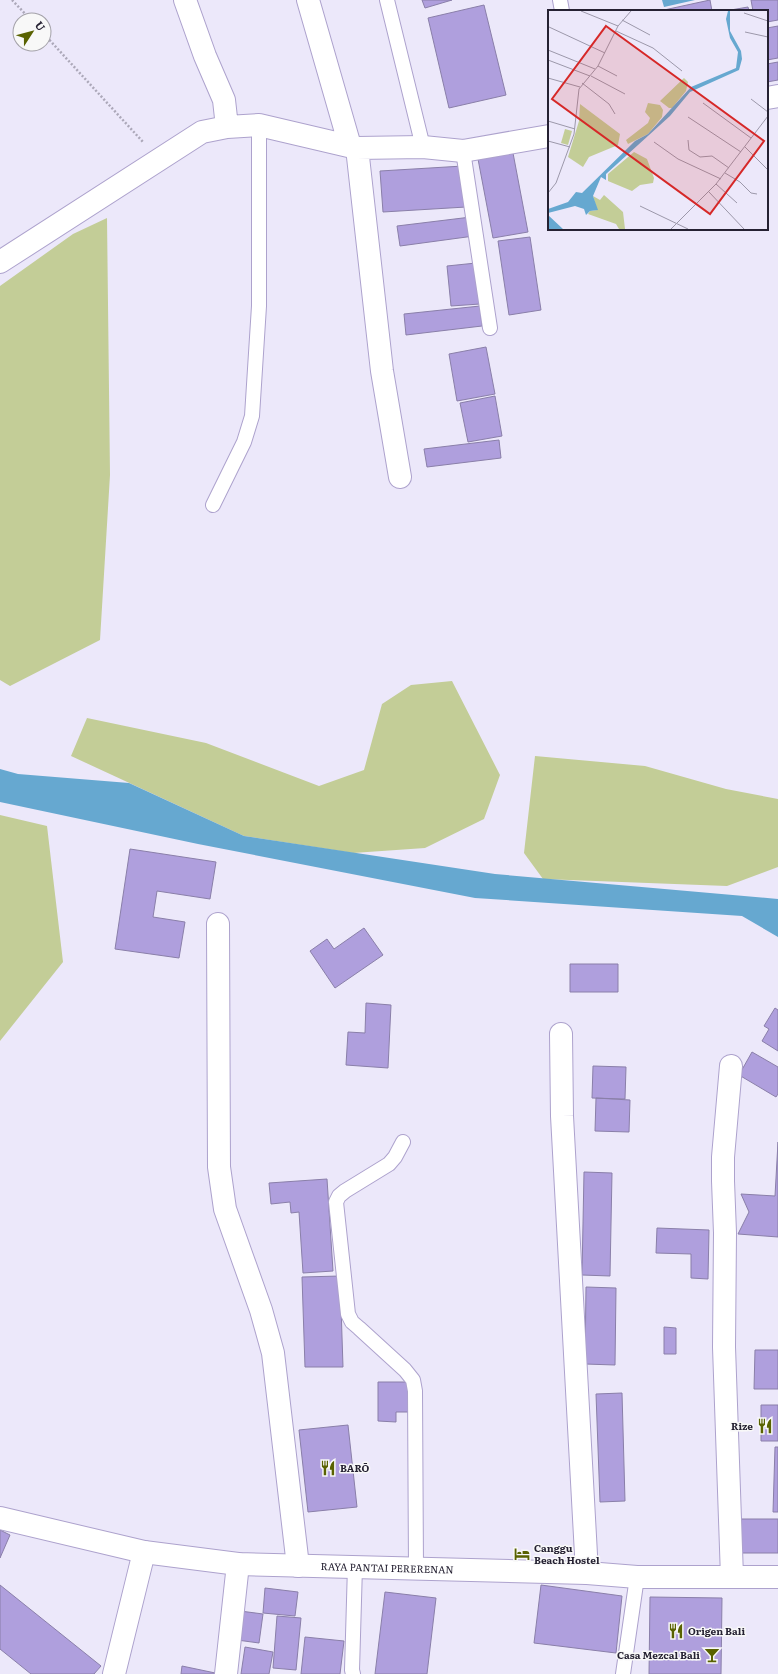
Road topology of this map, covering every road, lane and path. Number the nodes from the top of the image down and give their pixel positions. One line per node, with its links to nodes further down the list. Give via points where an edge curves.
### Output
1 (12, 0): 7 (path)
2 (185, 0): 12 (street, via 224,100)
3 (308, 0): 14 (street)
4 (387, 0): 15 (lane)
5 (560, 0): 6 (lane)
6 (562, 10)
7 (23, 12)
8 (52, 43): 17 (path)
9 (778, 96): 10 (street)
10 (768, 98)
11 (259, 125): 12 (street); 14 (street); 21 (lane, via 259,306 252,416 244,442)
12 (227, 127): 17 (street, via 202,132)
13 (548, 136): 16 (street)
14 (353, 147): 15 (street); 20 (street, via 382,371)
15 (423, 147): 16 (street)
16 (463, 151): 19 (lane)
17 (159, 160): 18 (street)
18 (0, 262)
19 (490, 328)
20 (400, 477)
21 (214, 506)
22 (218, 924): 29 (street, via 219,1167 225,1209 273,1353)
23 (561, 1034): 32 (street, via 562,1116)
24 (731, 1066): 34 (street, via 723,1181 724,1347)
25 (403, 1142): 31 (lane, via 389,1164 339,1196 336,1202 348,1314 352,1322 413,1380)
26 (0, 1518): 27 (street, RAYA PANTAI PERERENAN)
27 (144, 1552): 28 (street, RAYA PANTAI PERERENAN); 36 (street)
28 (238, 1564): 29 (street, RAYA PANTAI PERERENAN); 37 (street)
29 (298, 1566): 30 (street, RAYA PANTAI PERERENAN)
30 (355, 1566): 31 (street, RAYA PANTAI PERERENAN); 38 (lane)
31 (416, 1569): 32 (street, RAYA PANTAI PERERENAN)
32 (587, 1573): 33 (street, RAYA PANTAI PERERENAN)
33 (637, 1577): 34 (street, RAYA PANTAI PERERENAN); 39 (lane)
34 (732, 1577): 35 (street, RAYA PANTAI PERERENAN)
35 (778, 1577)
36 (114, 1674)
37 (226, 1674)
38 (353, 1674)
39 (623, 1674)

